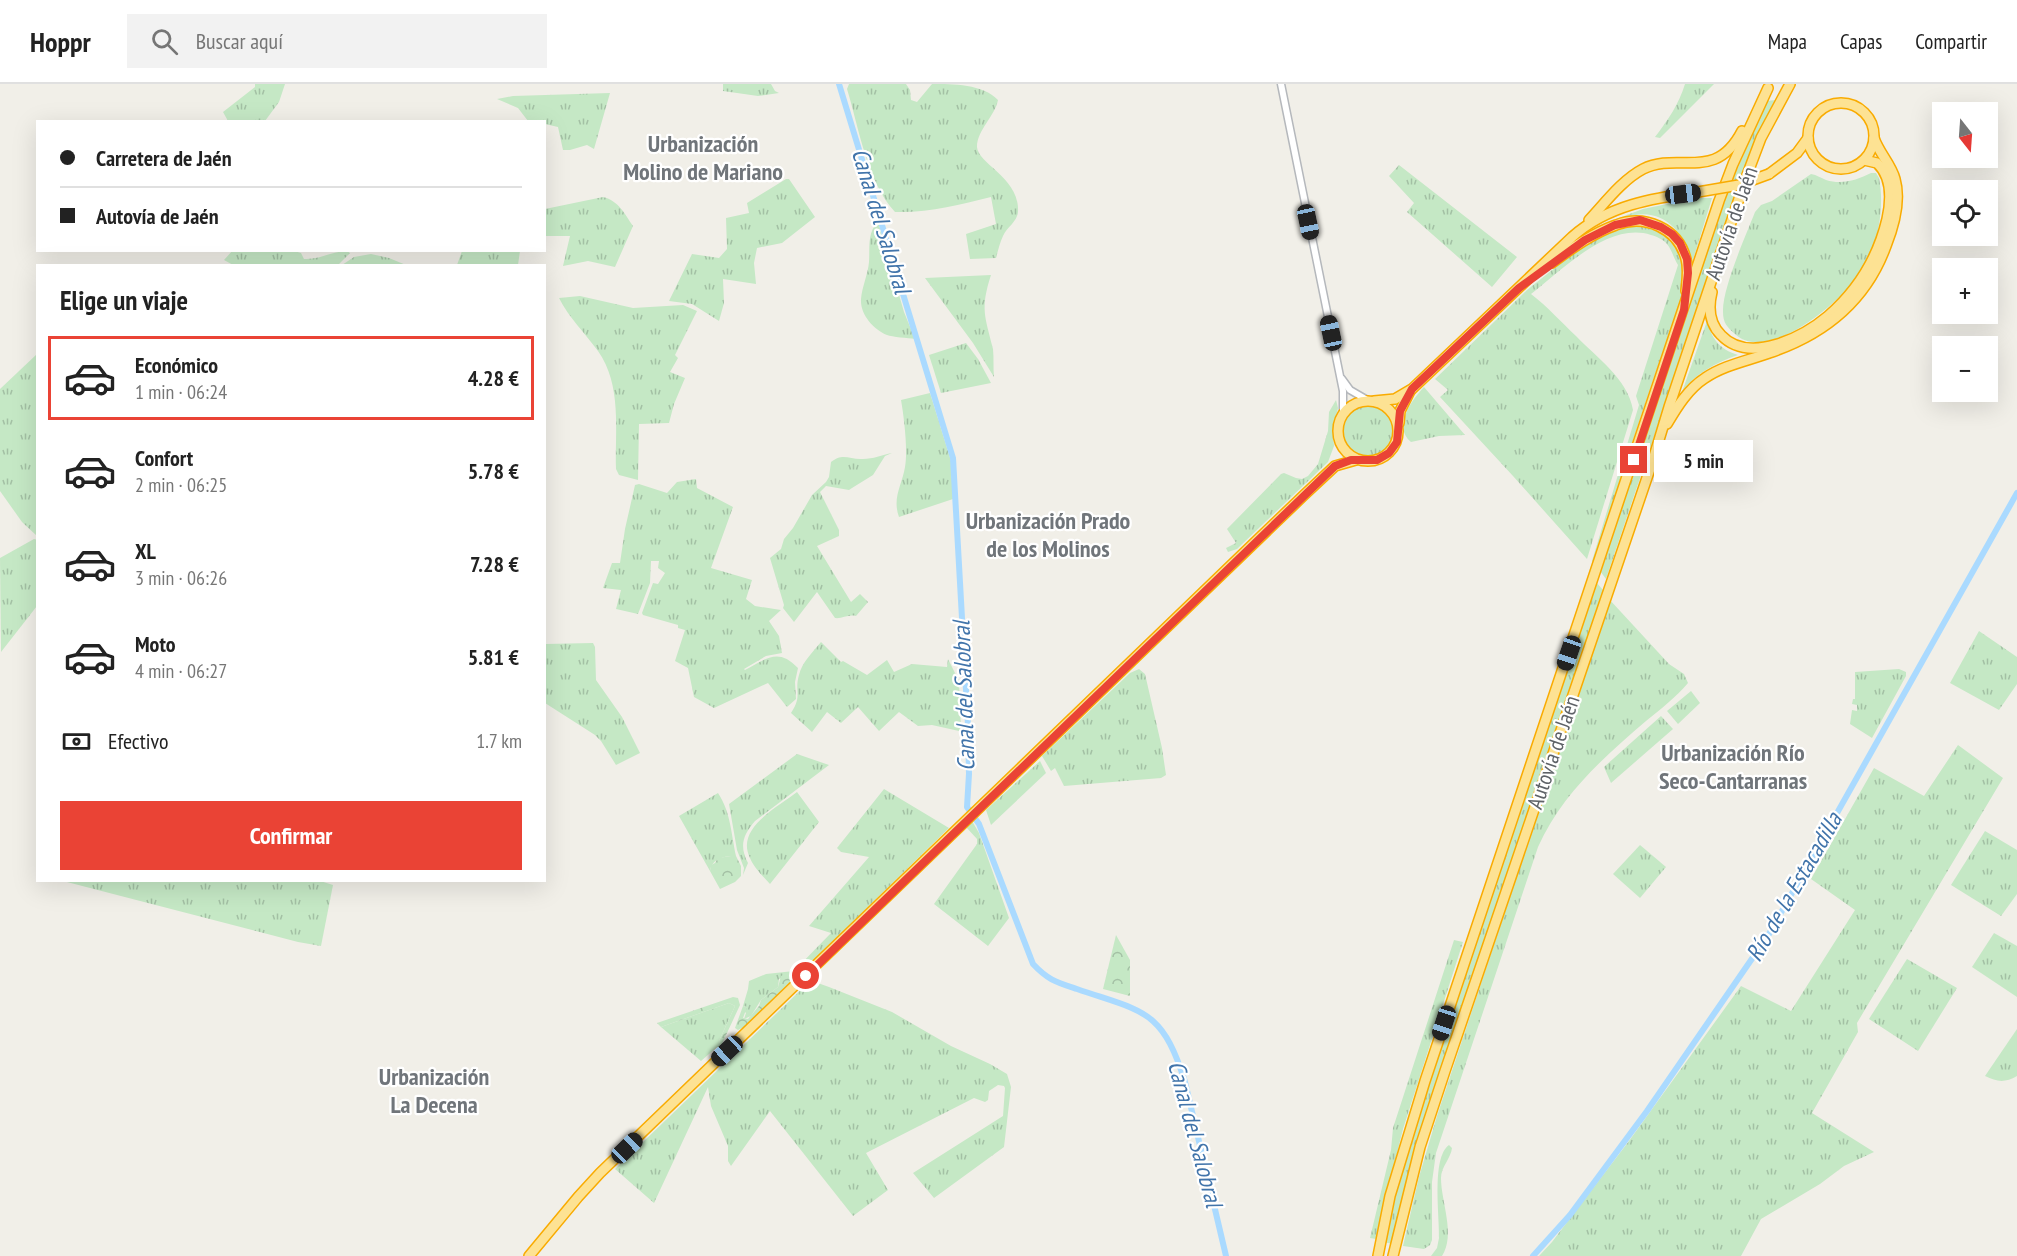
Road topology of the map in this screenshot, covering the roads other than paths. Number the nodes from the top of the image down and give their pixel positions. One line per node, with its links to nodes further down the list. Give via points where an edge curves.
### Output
1 (1281, 84): 13 (street)
2 (1790, 84): 10 (highway, Autovía de Jaén, via 1761,138)
3 (1769, 86): 9 (highway, via 1729,150 1706,161 1643,169 1623,184); 12 (highway, Autovía de Jaén, via 1733,164)
4 (1808, 138): 5 (highway, via 1816,114 1839,104 1864,113); 6 (highway); 8 (highway, via 1797,153)
5 (1874, 138): 7 (highway); 20 (highway, via 1895,180 1896,208 1882,258 1867,284 1849,308 1821,330 1703,379 1677,407)
6 (1812, 153): 7 (highway, via 1823,164 1836,169 1851,168); 8 (highway)
7 (1864, 160): 10 (highway, via 1880,166 1888,184 1888,215 1858,285 1817,325 1764,347 1746,348 1725,339 1714,326 1710,308)
8 (1769, 174): 9 (highway, bridge, via 1738,185 1623,207 1595,219)
9 (1572, 237): 11 (highway)
10 (1720, 252): 20 (highway, Autovía de Jaén)
11 (1519, 288): 12 (highway, via 1593,236 1615,225 1640,220 1661,227 1680,243 1688,273); 14 (highway)
12 (1684, 310): 23 (highway, Autovía de Jaén, via 1425,1082 1390,1196)
13 (1340, 374): 15 (street, via 1350,390); 16 (street)
14 (1412, 389): 15 (highway, via 1395,399); 17 (highway, via 1400,411)
15 (1371, 401): 16 (highway, via 1357,403); 17 (highway, via 1389,409)
16 (1343, 415): 18 (highway)
17 (1398, 429): 19 (highway, via 1397,442 1383,458 1370,462)
18 (1338, 437): 19 (highway, via 1345,452); 21 (highway)
19 (1356, 459): 21 (highway)
20 (1652, 463): 24 (highway, Autovía de Jaén, via 1444,1071)
21 (1335, 466): 22 (highway, via 600,1173)
22 (529, 1256)
23 (1378, 1256)
24 (1393, 1256)

